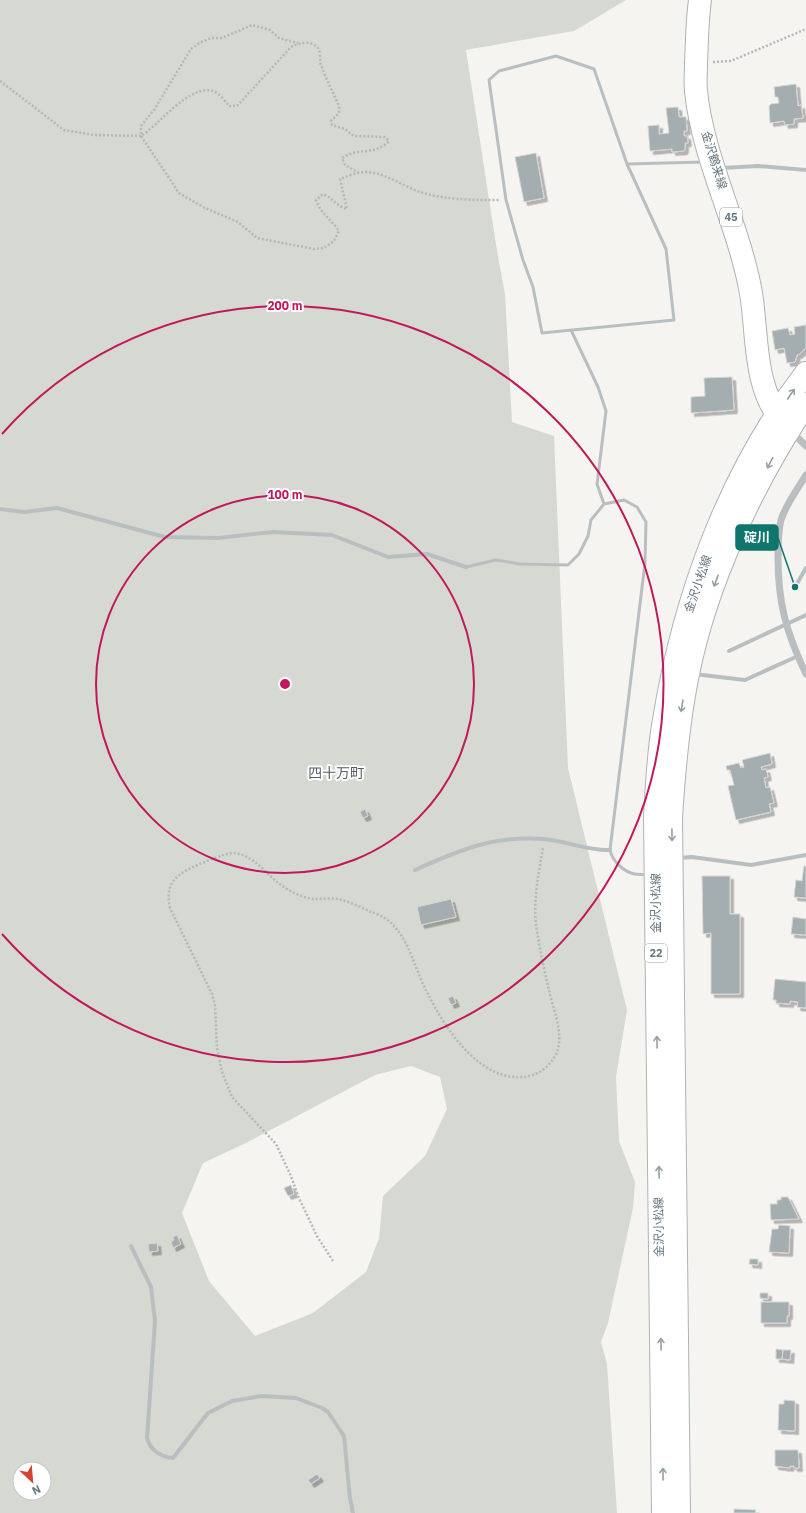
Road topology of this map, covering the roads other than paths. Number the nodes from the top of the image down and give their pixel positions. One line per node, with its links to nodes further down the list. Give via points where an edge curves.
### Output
1 (700, 0): 3 (main road, 金沢鶴来線 / 45, via 696,27 696,91)
2 (627, 164): 3 (lane, via 704,162); 5 (lane, via 666,249 674,320); 5 (lane, via 594,68 556,56 499,71 489,80 506,200 523,260 534,287 542,333)
3 (715, 169): 4 (street, via 758,166); 8 (main road, 金沢鶴来線 / 45, via 740,246 751,293 765,393)
4 (806, 170)
5 (571, 330): 11 (lane, via 598,387 606,411 597,484)
6 (806, 373): 8 (main road, 金沢小松線 / 22, one-way to 6)
7 (806, 404): 8 (main road, 金沢小松線 / 22)
8 (783, 422): 9 (street); 18 (main road, 金沢小松線 / 22, one-way to 18, via 733,538 706,610); 26 (main road, 金沢小松線 / 22, via 736,489 716,533 688,613 672,672 663,722 658,774)
9 (806, 446)
10 (806, 475): 15 (street, via 785,511 779,533 779,588)
11 (604, 504): 13 (lane, via 591,520 588,536 579,554 568,565 520,564 496,560); 20 (lane, via 624,500 637,507 646,522 645,563)
12 (0, 509): 13 (street, via 24,512 57,508 165,537 218,538 273,532 332,535 388,557 427,554)
13 (466, 567)
14 (806, 615): 15 (street)
15 (785, 625): 16 (street); 17 (street)
16 (729, 651)
17 (798, 656): 18 (street, via 745,680); 19 (street)
18 (688, 674): 22 (main road, 金沢小松線 / 22, one-way to 22, via 674,772)
19 (806, 674)
20 (610, 850): 23 (street, via 544,839 494,840 456,851); 24 (lane, via 611,856 622,868 632,874 647,874)
21 (806, 855): 22 (street, via 751,865 692,857)
22 (672, 858): 30 (main road, 金沢小松線 / 22)
23 (415, 870)
24 (648, 882)
25 (651, 912): 26 (lane)
26 (656, 958): 29 (main road, 金沢小松線 / 22, one-way to 26)
27 (131, 1246): 28 (street, via 152,1287 155,1321 147,1438 150,1447 166,1458 173,1458 208,1413 214,1410 232,1402 262,1396 296,1398 328,1412 344,1436 350,1498)
28 (354, 1513)
29 (663, 1513)
30 (679, 1513)

